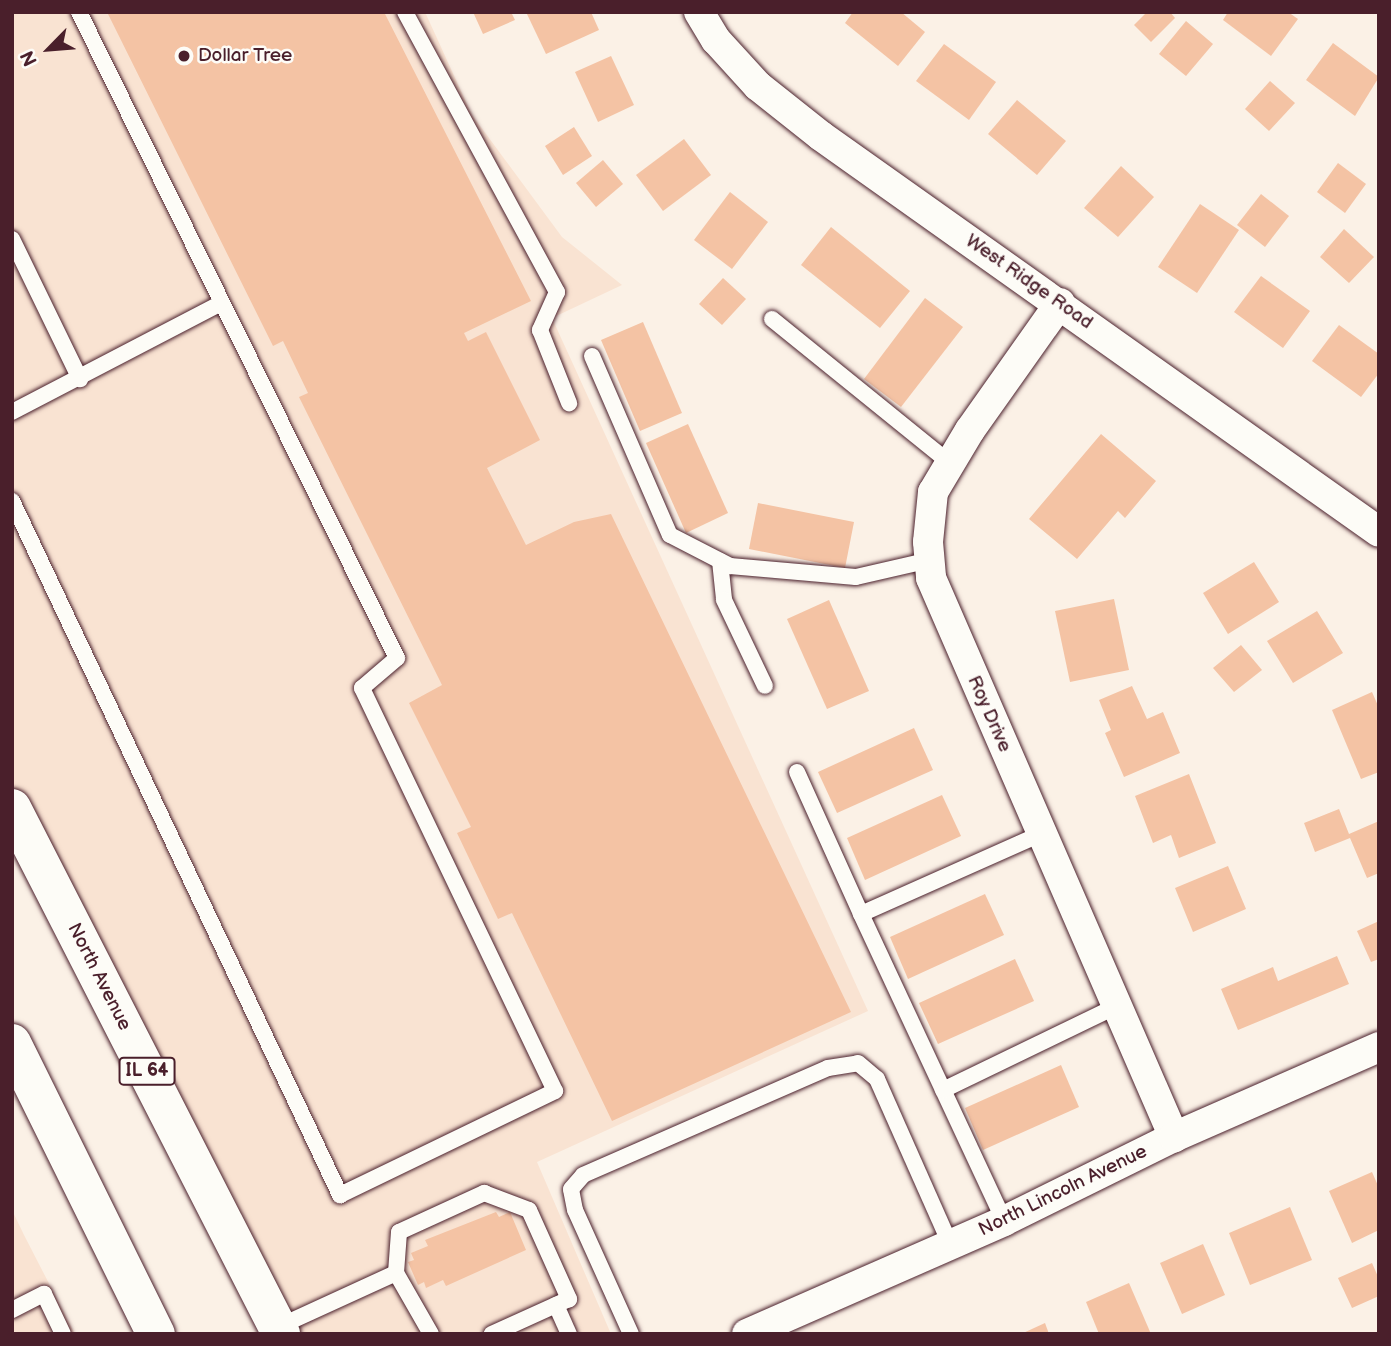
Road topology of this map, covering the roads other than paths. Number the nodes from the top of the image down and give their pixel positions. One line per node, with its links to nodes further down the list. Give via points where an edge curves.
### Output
1 (79, 12): 5 (lane)
2 (405, 12): 10 (lane, via 557,292 540,330)
3 (699, 12): 6 (street, West Ridge Road, via 716,40 758,86)
4 (12, 239): 9 (lane)
5 (221, 303): 9 (lane); 13 (lane, via 397,659 362,688 555,1091 340,1195)
6 (1060, 303): 12 (street, Roy Drive); 14 (street, West Ridge Road)
7 (772, 319): 12 (lane)
8 (592, 356): 16 (lane, via 670,534)
9 (80, 379): 11 (lane)
10 (569, 403)
11 (12, 412)
12 (950, 463): 15 (street, Roy Drive, via 933,492)
13 (12, 501)
14 (1379, 532)
15 (930, 560): 16 (lane, via 856,577 730,566); 20 (street, Roy Drive, via 939,600)
16 (720, 561): 17 (lane, via 724,600)
17 (765, 686)
18 (797, 772): 21 (lane)
19 (12, 808): 32 (main road, North Avenue / IL 64)
20 (1041, 834): 21 (lane); 22 (street, Roy Drive)
21 (860, 914): 25 (lane)
22 (1117, 1006): 25 (lane); 26 (street, Roy Drive)
23 (12, 1043): 34 (main road)
24 (1379, 1047): 26 (street, North Lincoln Avenue)
25 (943, 1090): 27 (lane)
26 (1174, 1137): 27 (street, North Lincoln Avenue)
27 (1004, 1221): 28 (street, North Lincoln Avenue)
28 (950, 1244): 38 (lane, via 877,1079 858,1063 828,1068 583,1175 571,1189 575,1210); 39 (street, North Lincoln Avenue)
29 (396, 1273): 30 (lane, via 399,1232 484,1193 529,1210 569,1299); 32 (lane); 35 (lane)
30 (556, 1305): 36 (lane); 37 (lane)
31 (12, 1310): 33 (lane, via 44,1294)
32 (279, 1330)
33 (63, 1334)
34 (156, 1334)
35 (431, 1334)
36 (492, 1334)
37 (569, 1334)
38 (631, 1334)
39 (747, 1334)

